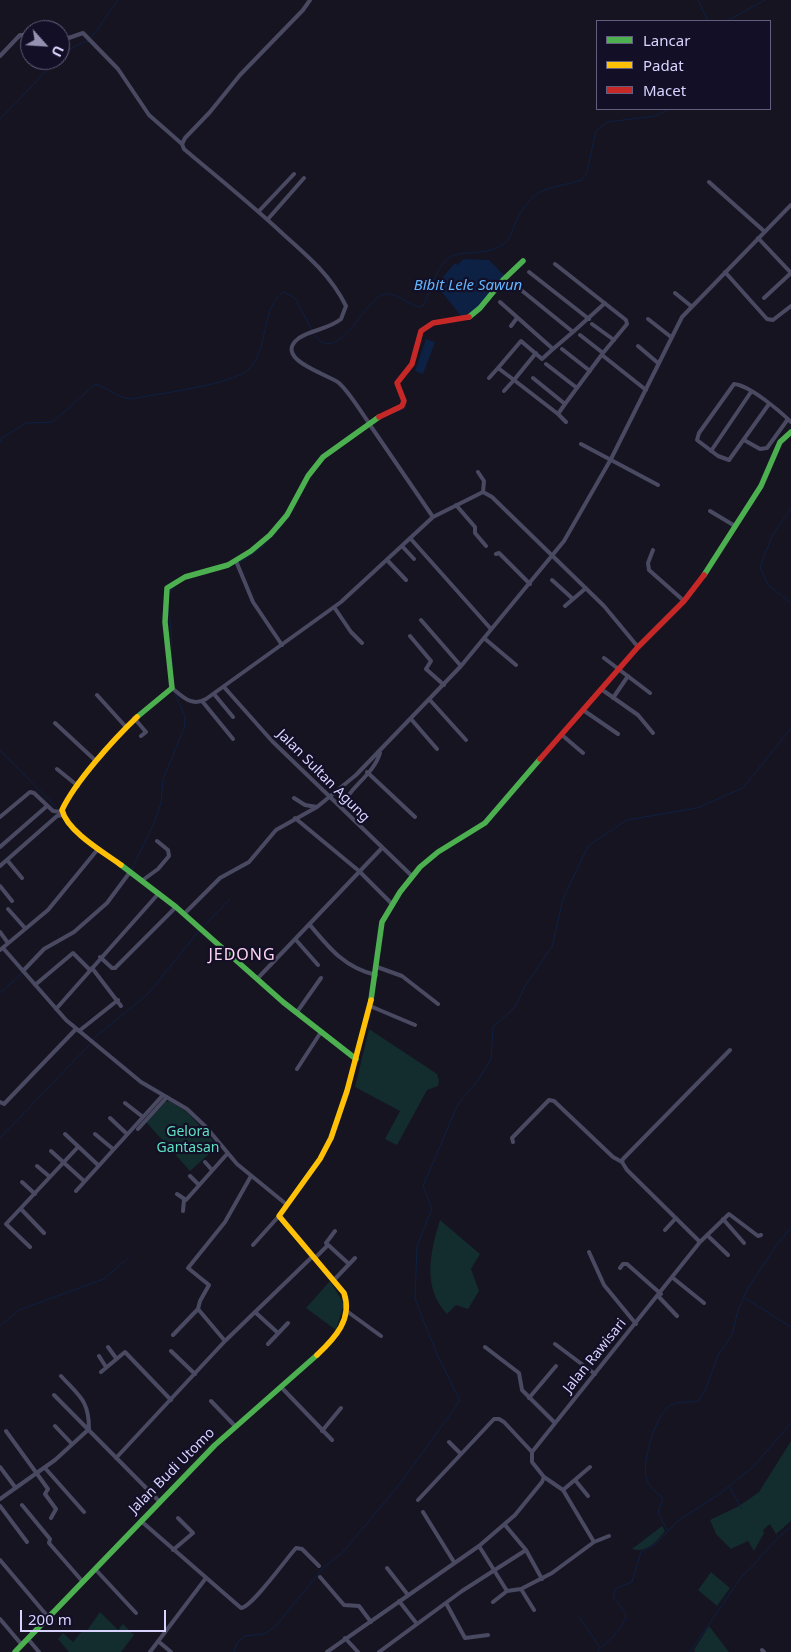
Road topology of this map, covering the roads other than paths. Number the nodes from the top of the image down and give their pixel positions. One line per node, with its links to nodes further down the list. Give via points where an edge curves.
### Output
1 (310, 0): 5 (street)
2 (20, 35): 4 (street)
3 (70, 39): 5 (street, via 79,33 90,39 124,76 149,114)
4 (0, 56)
5 (182, 144): 10 (street)
6 (294, 174): 10 (street)
7 (304, 178): 11 (street)
8 (709, 182): 12 (street)
9 (791, 205): 12 (street)
10 (259, 211): 11 (street)
11 (268, 219): 56 (street, via 317,264 346,306 341,319 295,343 294,357 341,385)
12 (765, 232): 13 (street)
13 (758, 238): 17 (street); 18 (street)
14 (523, 261): 56 (street, via 500,283 486,304 472,315 438,320 423,329 412,364 397,383 404,404)
15 (555, 264): 23 (street)
16 (529, 272): 27 (street)
17 (725, 272): 24 (street); 25 (street, via 767,319 773,320)
18 (791, 273): 21 (street)
19 (515, 285): 31 (street)
20 (675, 293): 24 (street)
21 (764, 298)
22 (500, 302): 26 (street)
23 (605, 303): 27 (street); 34 (street, via 627,322)
24 (691, 306): 33 (street)
25 (791, 306)
26 (518, 318): 30 (street); 36 (street)
27 (589, 319): 31 (street)
28 (648, 319): 33 (street)
29 (592, 324): 34 (street)
30 (511, 326)
31 (573, 332): 36 (street)
32 (580, 335): 39 (street)
33 (671, 337): 40 (street)
34 (614, 340): 39 (street)
35 (638, 346): 40 (street)
36 (553, 348): 38 (street, via 542,359)
37 (562, 349): 43 (street)
38 (536, 353): 42 (street, via 521,341); 46 (street)
39 (602, 354): 43 (street); 48 (street)
40 (658, 363): 48 (street)
41 (546, 364): 47 (street)
42 (498, 368): 44 (street); 46 (street)
43 (590, 371): 47 (street)
44 (489, 378)
45 (533, 378): 51 (street)
46 (514, 380): 49 (street); 53 (street)
47 (577, 388): 51 (street)
48 (646, 390): 61 (street)
49 (504, 391)
50 (752, 392): 52 (street); 60 (street); 60 (street, via 734,384 699,433 696,440)
51 (565, 404): 53 (street)
52 (769, 404): 54 (street); 58 (street)
53 (558, 414): 55 (street)
54 (790, 420): 58 (street, via 767,448 760,449)
55 (566, 422)
56 (370, 425): 67 (street); 77 (street, via 318,462 278,527)
57 (791, 432): 68 (street, via 780,442 761,486)
58 (744, 440): 60 (street, via 728,461)
59 (580, 444): 61 (street)
60 (711, 450)
61 (611, 459): 63 (street); 74 (street, via 564,541)
62 (478, 472): 64 (street, via 484,482)
63 (658, 485)
64 (483, 492): 65 (street); 74 (street)
65 (456, 505): 67 (street); 71 (street)
66 (710, 511): 68 (street)
67 (433, 517): 69 (street)
68 (735, 526): 83 (street, via 710,568)
69 (410, 538): 70 (street); 87 (street)
70 (402, 546): 75 (street); 76 (street)
71 (486, 546)
72 (653, 550): 83 (street, via 648,570)
73 (496, 554): 80 (street, via 499,553)
74 (552, 555): 80 (street); 81 (street)
75 (387, 560): 78 (street); 85 (street)
76 (414, 560)
77 (236, 561): 91 (street, via 253,602); 100 (street, via 192,574 167,588 164,600)
78 (406, 580)
79 (552, 580): 82 (street)
80 (530, 584): 87 (street)
81 (586, 588): 82 (street); 92 (street)
82 (573, 599): 84 (street)
83 (684, 601): 92 (street)
84 (565, 606)
85 (334, 607): 90 (street); 91 (street)
86 (421, 620): 95 (street)
87 (491, 629): 89 (street)
88 (410, 636): 98 (street, via 431,660 426,669)
89 (484, 638): 94 (street); 95 (street)
90 (362, 643)
91 (282, 645): 99 (street)
92 (638, 647): 96 (street)
93 (604, 658): 96 (street)
94 (516, 665)
95 (462, 666): 98 (street)
96 (619, 670): 97 (street); 101 (street)
97 (628, 676): 102 (street); 105 (street)
98 (444, 685): 106 (street)
99 (224, 686): 103 (street); 129 (street, Jalan Sultan Agung, via 267,736)
100 (172, 688): 107 (street, via 190,702); 110 (street)
101 (601, 689): 105 (street); 108 (street)
102 (650, 693)
103 (214, 694): 107 (street); 109 (street)
104 (97, 695): 113 (street)
105 (612, 698): 115 (street, via 638,715)
106 (428, 699): 111 (street); 121 (street)
107 (202, 701): 120 (street)
108 (583, 710): 116 (street); 117 (street)
109 (233, 717)
110 (134, 718): 113 (street); 114 (street)
111 (411, 719): 122 (street); 123 (street)
112 (55, 723): 125 (street)
113 (126, 727): 125 (street)
114 (146, 732): 118 (street); 119 (street)
115 (653, 733)
116 (618, 734)
117 (562, 735): 124 (street); 146 (street, via 485,823 438,852)
118 (141, 736)
119 (152, 737)
120 (233, 739)
121 (466, 740)
122 (437, 749)
123 (381, 750): 127 (street); 129 (street)
124 (583, 753)
125 (96, 761): 128 (street)
126 (57, 769): 128 (street)
127 (367, 772): 133 (street); 136 (street)
128 (78, 786): 134 (street)
129 (331, 796): 132 (street); 133 (street, Jalan Sultan Agung)
130 (294, 798): 132 (street, via 305,805)
131 (47, 806): 134 (street); 135 (street, via 30,792); 139 (street)
132 (317, 807): 137 (street)
133 (341, 807): 140 (street, Jalan Sultan Agung)
134 (62, 813): 141 (street); 142 (street)
135 (0, 817)
136 (414, 817)
137 (296, 818): 144 (street); 155 (street, via 276,830 245,866 220,878)
138 (157, 841): 148 (street, via 168,850 169,856)
139 (0, 847)
140 (381, 848): 144 (street); 146 (street, Jalan Sultan Agung)
141 (98, 849): 145 (street); 157 (street, via 48,910)
142 (8, 860): 143 (street); 147 (street)
143 (0, 866)
144 (359, 871): 152 (street); 156 (street)
145 (130, 872): 148 (street); 166 (street, via 107,903 74,932 44,949)
146 (412, 876): 152 (street)
147 (22, 878)
148 (143, 880): 150 (street)
149 (0, 886): 151 (street)
150 (159, 893): 153 (street); 162 (street)
151 (12, 901)
152 (392, 904): 164 (street, via 380,930)
153 (176, 907): 155 (street); 162 (street, via 115,968)
154 (8, 909): 157 (street)
155 (184, 914): 169 (street)
156 (310, 925): 159 (street); 167 (street, via 345,964)
157 (25, 928): 160 (street)
158 (0, 932): 160 (street)
159 (296, 940): 163 (street); 169 (street)
160 (8, 943): 161 (street)
161 (1, 949): 166 (street)
162 (100, 957): 165 (street)
163 (318, 965)
164 (377, 967): 167 (street); 172 (street, via 402,976)
165 (91, 969): 170 (street, via 73,953); 171 (street); 175 (street)
166 (23, 971): 170 (street)
167 (376, 975): 174 (street)
168 (321, 978): 176 (street)
169 (257, 980): 176 (street)
170 (35, 985): 175 (street)
171 (118, 1000): 173 (street); 178 (street)
172 (438, 1004)
173 (121, 1006)
174 (370, 1006): 177 (street); 181 (street)
175 (56, 1009): 178 (street)
176 (297, 1012): 179 (street)
177 (415, 1025)
178 (78, 1030): 183 (street, via 126,1071); 184 (street, via 4,1104)
179 (321, 1032): 181 (street); 182 (street)
180 (730, 1050): 198 (street, via 628,1151)
181 (356, 1059): 213 (street, via 325,1151)
182 (297, 1069)
183 (165, 1096): 186 (street); 188 (street); 196 (street, via 197,1118)
184 (0, 1102)
185 (125, 1103): 186 (street)
186 (143, 1117): 191 (street)
187 (110, 1118): 191 (street)
188 (138, 1129)
189 (66, 1134): 193 (street)
190 (95, 1134): 194 (street)
191 (127, 1134): 194 (street)
192 (513, 1142): 198 (street, via 512,1138 549,1100)
193 (78, 1147): 199 (street); 200 (street)
194 (113, 1149): 200 (street)
195 (51, 1151): 199 (street)
196 (227, 1154): 202 (street); 204 (street)
197 (205, 1162): 202 (street)
198 (622, 1162): 217 (street)
199 (64, 1163): 205 (street); 206 (street)
200 (98, 1165): 206 (street)
201 (37, 1166): 205 (street)
202 (212, 1170): 208 (street)
203 (190, 1176): 208 (street)
204 (251, 1176): 213 (street); 239 (street, via 225,1222 188,1268 209,1284)
205 (50, 1178): 210 (street)
206 (84, 1181): 209 (street)
207 (22, 1182): 210 (street)
208 (198, 1184): 212 (street)
209 (76, 1191)
210 (35, 1194): 214 (street)
211 (177, 1194): 212 (street)
212 (184, 1200): 215 (street)
213 (286, 1204): 216 (street)
214 (21, 1209): 221 (street); 228 (street, via 6,1224)
215 (183, 1211)
216 (279, 1216): 226 (street); 231 (street)
217 (676, 1218): 219 (street); 224 (street)
218 (723, 1220): 222 (street, Jalan Rawisari); 223 (street, via 732,1214); 225 (street)
219 (665, 1230)
220 (335, 1231): 227 (street, via 326,1243)
221 (44, 1233)
222 (707, 1235): 224 (street, Jalan Rawisari); 230 (street)
223 (761, 1235)
224 (700, 1242): 235 (street, Jalan Rawisari)
225 (744, 1243)
226 (253, 1245)
227 (328, 1245): 231 (street); 233 (street)
228 (30, 1247)
229 (589, 1252): 244 (street, via 604,1284)
230 (728, 1255)
231 (314, 1257): 236 (street); 240 (street)
232 (355, 1258): 233 (street)
233 (349, 1264): 236 (street)
234 (620, 1268): 237 (street, via 627,1264)
235 (673, 1278): 237 (street, Jalan Rawisari); 238 (street)
236 (334, 1280): 241 (street, via 347,1299)
237 (660, 1296): 242 (street); 244 (street, Jalan Rawisari)
238 (704, 1303)
239 (198, 1309): 246 (street); 248 (street)
240 (255, 1312): 245 (street); 248 (street)
241 (348, 1312): 247 (street); 262 (street, Jalan Budi Utomo, via 332,1341)
242 (677, 1316)
243 (288, 1323): 245 (street)
244 (636, 1324): 260 (street, Jalan Rawisari)
245 (278, 1333): 249 (street)
246 (173, 1335)
247 (381, 1336)
248 (225, 1341): 259 (street)
249 (268, 1344)
250 (555, 1344): 260 (street)
251 (108, 1347): 255 (street)
252 (485, 1347): 264 (street, via 519,1374 521,1388)
253 (171, 1351): 259 (street)
254 (98, 1356): 257 (street)
255 (116, 1358): 257 (street); 265 (street, via 126,1353)
256 (556, 1366): 264 (street)
257 (106, 1367): 258 (street)
258 (101, 1372)
259 (195, 1374): 265 (street)
260 (595, 1374): 268 (street, Jalan Rawisari)
261 (60, 1376): 271 (street, via 85,1402 90,1415)
262 (281, 1387): 270 (street, Jalan Budi Utomo); 272 (street)
263 (54, 1394): 271 (street)
264 (529, 1398): 268 (street)
265 (171, 1400): 279 (street)
266 (211, 1402): 270 (street)
267 (342, 1408): 272 (street)
268 (556, 1423): 277 (street, Jalan Rawisari)
269 (54, 1426): 276 (street)
270 (235, 1426): 291 (street, Jalan Budi Utomo)
271 (89, 1429): 276 (street); 279 (street)
272 (322, 1430): 274 (street)
273 (6, 1431): 283 (street)
274 (332, 1440)
275 (449, 1442): 278 (street)
276 (72, 1444): 282 (street)
277 (532, 1452): 278 (street, via 497,1418); 284 (street, via 532,1462)
278 (461, 1454): 290 (street)
279 (116, 1458): 291 (street)
280 (0, 1466): 286 (street)
281 (590, 1467): 285 (street)
282 (45, 1468): 283 (street); 294 (street)
283 (35, 1473): 286 (street); 296 (street, via 48,1488 45,1494 56,1509)
284 (544, 1477): 287 (street); 299 (street)
285 (575, 1480): 287 (street); 288 (street)
286 (15, 1487): 289 (street)
287 (563, 1490): 302 (street)
288 (588, 1496)
289 (0, 1500)
290 (418, 1500)
291 (159, 1501): 298 (street, Jalan Budi Utomo)
292 (22, 1504): 315 (street)
293 (0, 1506): 301 (street)
294 (84, 1512)
295 (423, 1512): 307 (street)
296 (50, 1518)
297 (178, 1518): 304 (street, via 193,1533)
298 (140, 1521): 304 (street); 310 (street, Jalan Budi Utomo)
299 (505, 1525): 303 (street); 305 (street)
300 (609, 1536): 302 (street)
301 (27, 1542)
302 (594, 1542): 314 (street)
303 (479, 1546): 307 (street); 311 (street)
304 (173, 1550): 313 (street)
305 (526, 1550): 311 (street); 314 (street)
306 (0, 1560): 324 (street)
307 (454, 1562): 318 (street)
308 (319, 1566): 313 (street, via 302,1549 296,1548 244,1608 236,1606)
309 (387, 1568): 318 (street)
310 (96, 1570): 315 (street, Jalan Budi Utomo); 323 (street)
311 (494, 1570): 317 (street); 321 (street)
312 (320, 1577): 326 (street, via 344,1605 359,1606)
313 (206, 1578): 331 (street)
314 (542, 1579): 316 (street)
315 (84, 1583): 324 (street, Jalan Budi Utomo)
316 (521, 1589): 317 (street); 322 (street)
317 (508, 1591): 320 (street)
318 (408, 1594): 319 (street)
319 (399, 1601): 326 (street); 327 (street)
320 (493, 1602)
321 (446, 1603): 327 (street); 328 (street, via 465,1638)
322 (534, 1610)
323 (136, 1613)
324 (49, 1618): 330 (street, Jalan Budi Utomo)
325 (0, 1619): 332 (street)
326 (371, 1622): 329 (street)
327 (417, 1624): 339 (street)
328 (488, 1635)
329 (345, 1638): 337 (street); 338 (street)
330 (28, 1639): 332 (street, Jalan Budi Utomo); 334 (street)
331 (158, 1641): 335 (street); 336 (street)
332 (22, 1645): 333 (street, Jalan Budi Utomo)
333 (15, 1652)
334 (39, 1652)
335 (150, 1652)
336 (170, 1652)
337 (327, 1652)
338 (358, 1652)
339 (380, 1652)

